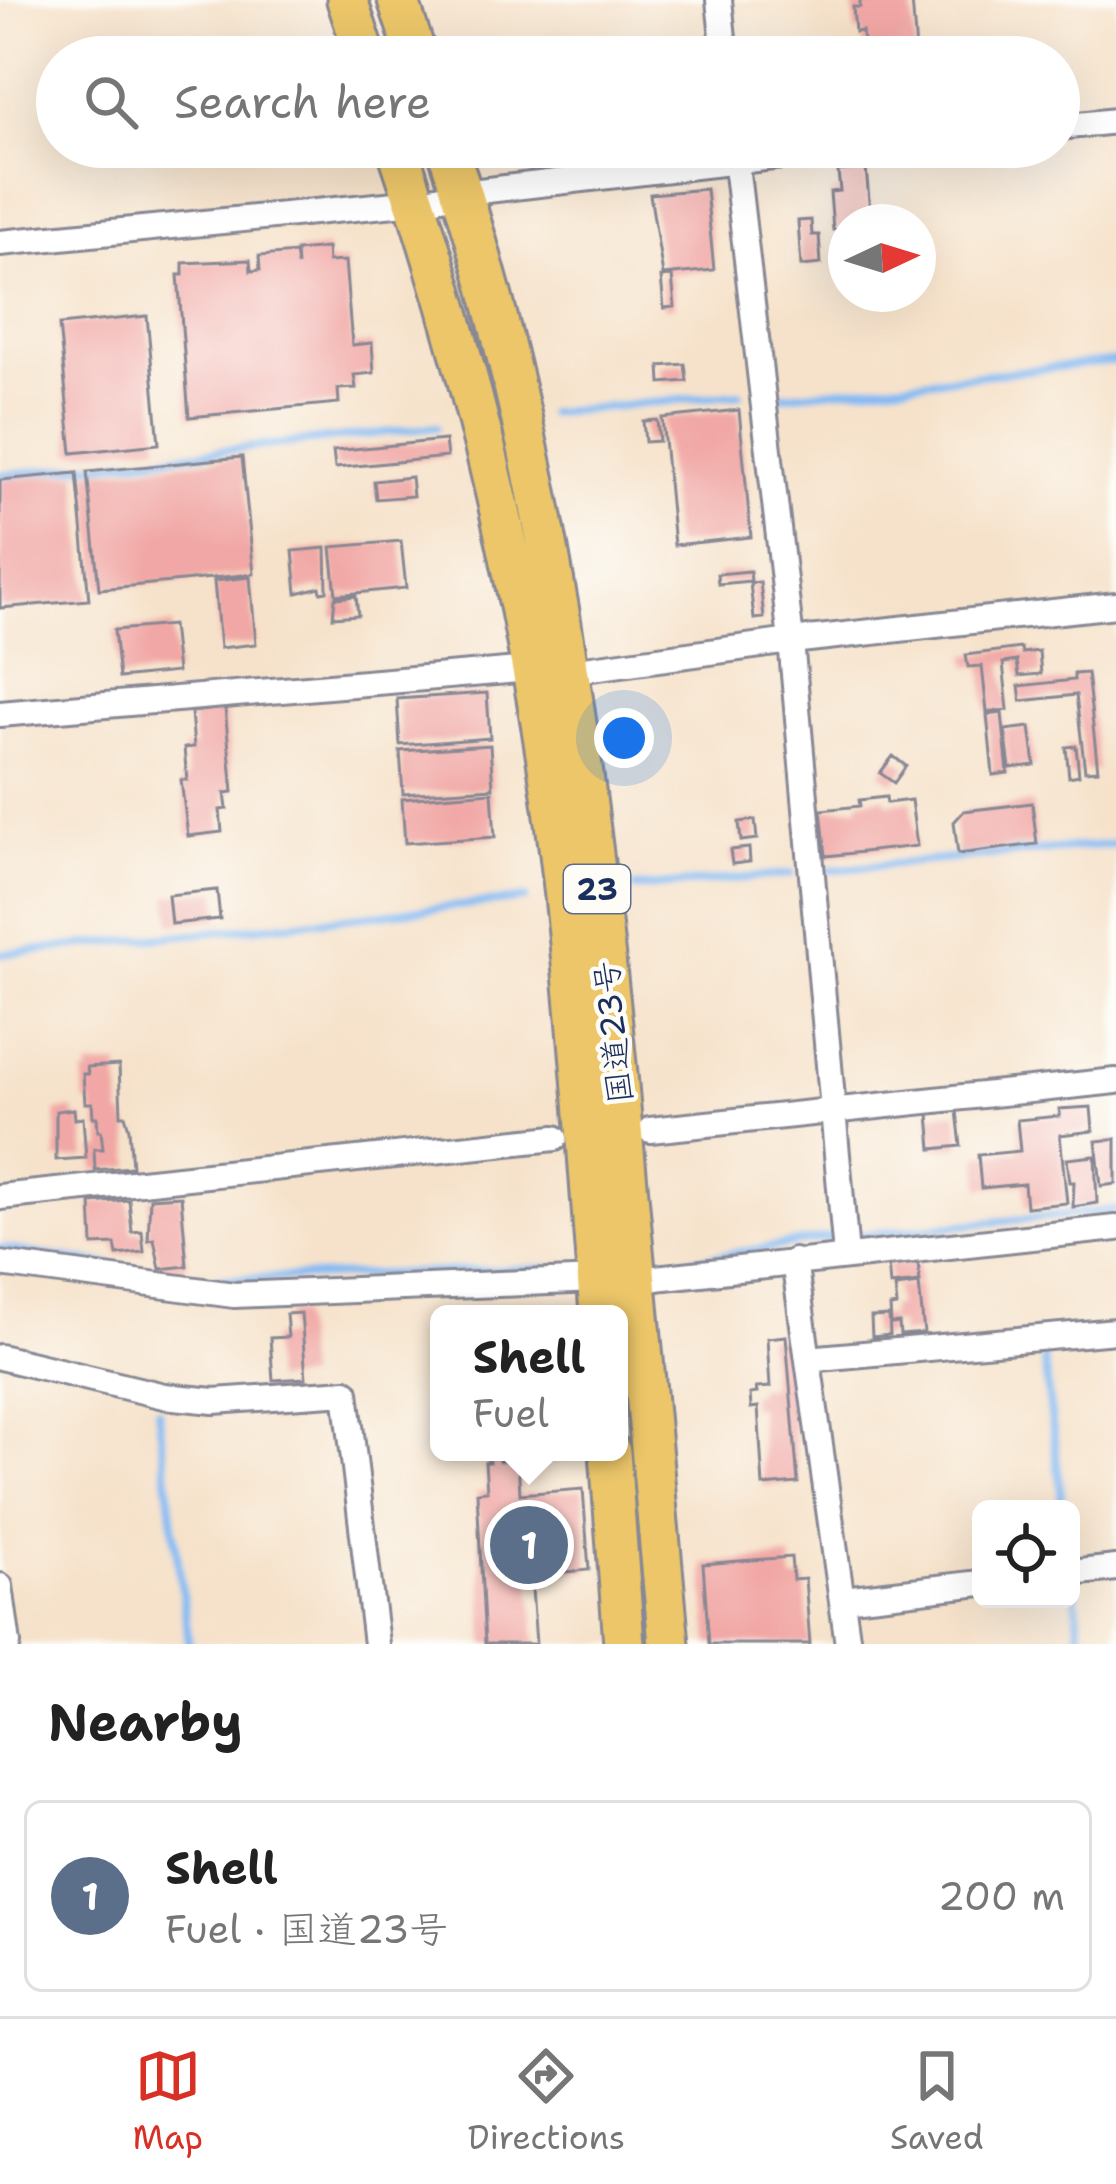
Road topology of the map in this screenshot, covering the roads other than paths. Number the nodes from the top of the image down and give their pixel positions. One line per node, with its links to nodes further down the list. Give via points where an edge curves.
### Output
1 (347, 0): 4 (highway)
2 (398, 0): 5 (highway)
3 (719, 0): 6 (street)
4 (360, 36)
5 (410, 36)
6 (723, 36)
7 (1116, 121): 8 (street)
8 (1080, 125)
9 (404, 168): 14 (highway, 国道23号 / 23)
10 (454, 168): 13 (highway, 国道23号 / 23)
11 (633, 168): 13 (street)
12 (737, 168): 17 (street)
13 (462, 193): 14 (street); 18 (highway, 国道23号 / 23, via 524,422)
14 (416, 202): 15 (street); 18 (highway, 国道23号 / 23)
15 (0, 243)
16 (1116, 605): 17 (street)
17 (791, 641): 18 (street); 21 (street)
18 (550, 670): 19 (street); 29 (highway, 国道23号 / 23, via 604,945)
19 (0, 714)
20 (1116, 1081): 21 (street)
21 (833, 1109): 22 (street); 26 (street)
22 (650, 1130)
23 (555, 1138): 24 (street)
24 (0, 1197)
25 (1116, 1228): 26 (street)
26 (845, 1255): 27 (street)
27 (794, 1261): 29 (street); 32 (street)
28 (0, 1264): 29 (street, via 198,1293)
29 (611, 1291)
30 (1116, 1330): 32 (street)
31 (0, 1357): 41 (street, via 164,1396 346,1392)
32 (808, 1359): 39 (street)
33 (628, 1394): 43 (highway, 国道23号 / 23)
34 (611, 1461): 42 (highway)
35 (1116, 1568): 36 (street)
36 (1080, 1572)
37 (972, 1584): 39 (street)
38 (0, 1586): 40 (street)
39 (842, 1599): 44 (street)
40 (8, 1644)
41 (376, 1644)
42 (624, 1644)
43 (669, 1644)
44 (848, 1644)

